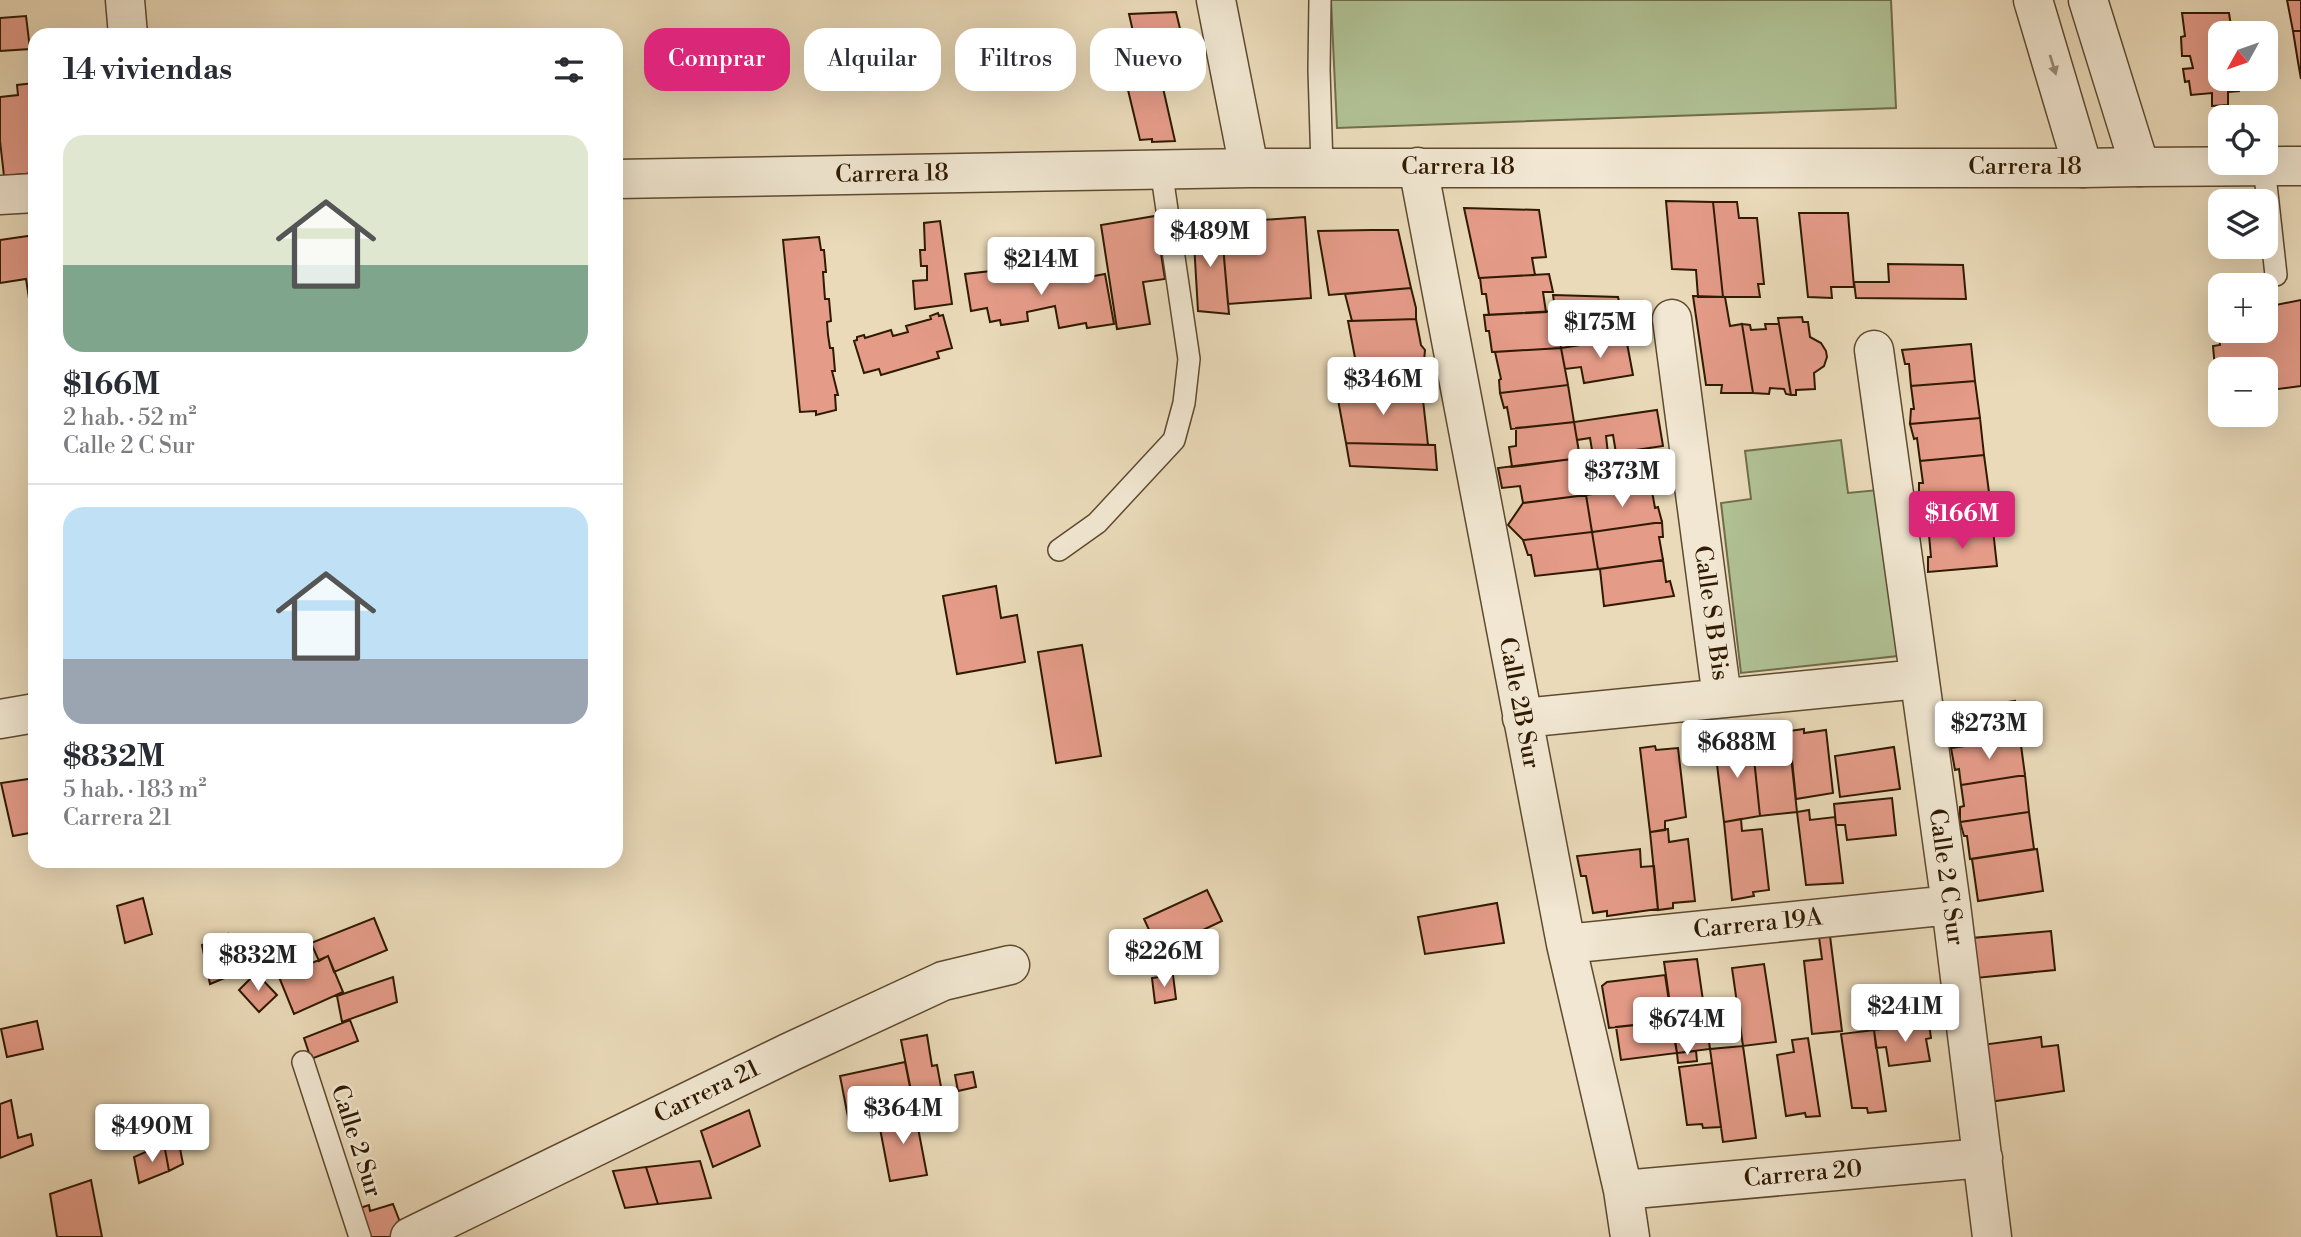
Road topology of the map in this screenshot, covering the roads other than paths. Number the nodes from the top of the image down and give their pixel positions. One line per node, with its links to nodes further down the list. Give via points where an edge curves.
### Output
1 (125, 0): 6 (street)
2 (1216, 0): 11 (street)
3 (1320, 0): 8 (lane)
4 (2033, 0): 12 (street, one-way to 12)
5 (2088, 0): 10 (street)
6 (127, 28)
7 (2283, 166): 10 (street, Carrera 18); 17 (lane)
8 (1322, 167): 9 (street, Carrera 18); 11 (street, Carrera 18)
9 (1419, 167): 12 (street, Carrera 18); 24 (street, Calle 2B Sur)
10 (2140, 167): 12 (street, Carrera 18)
11 (1249, 168): 13 (street, Carrera 18)
12 (2083, 168)
13 (1161, 169): 14 (street, Carrera 18); 20 (lane, via 1189,359 1184,403 1174,440 1097,523)
14 (623, 179)
15 (28, 193): 16 (street)
16 (0, 195)
17 (2276, 273)
18 (1672, 319): 22 (street, Calle S B Bis)
19 (1874, 350): 21 (street, Calle 2 C Sur)
20 (1059, 550)
21 (1919, 679): 22 (street); 26 (street, Calle 2 C Sur)
22 (1722, 698): 24 (street)
23 (28, 714): 25 (street)
24 (1522, 718): 27 (street, Calle 2B Sur)
25 (0, 719)
26 (1951, 905): 27 (street, Carrera 19A); 30 (street, Calle 2 C Sur)
27 (1566, 944): 31 (street, Calle 2B Sur)
28 (1010, 965): 33 (street, Carrera 21, via 943,981)
29 (303, 1062): 32 (lane, Calle 2 Sur)
30 (1983, 1158): 31 (street, Carrera 20); 35 (street, Calle 2 C Sur)
31 (1623, 1190): 34 (street, Calle 2B Sur)
32 (360, 1237)
33 (410, 1237)
34 (1630, 1237)
35 (1992, 1237)

